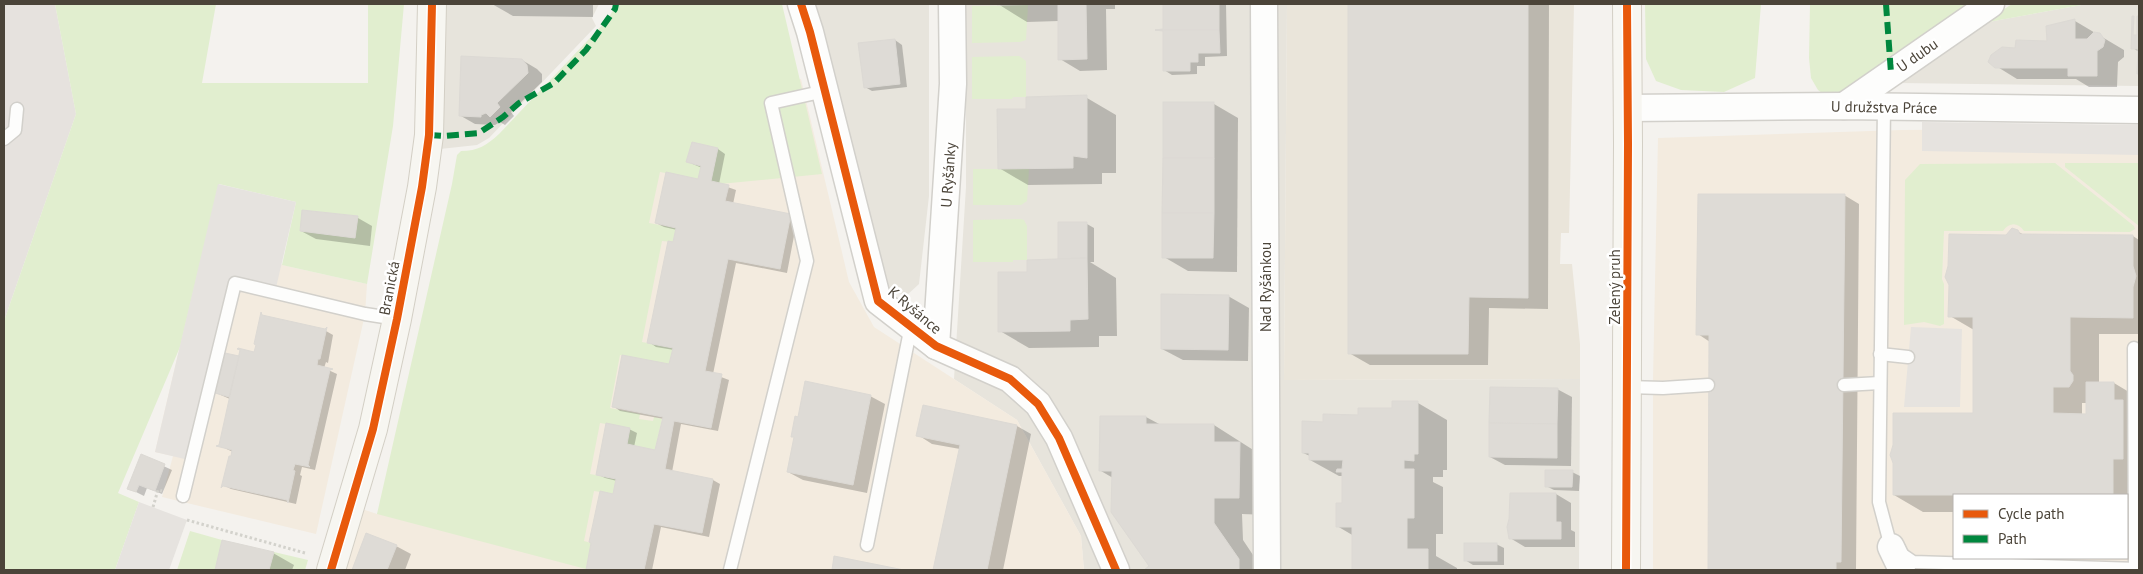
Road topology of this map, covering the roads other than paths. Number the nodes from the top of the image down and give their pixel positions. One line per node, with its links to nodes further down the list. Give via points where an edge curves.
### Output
1 (432, 4): 14 (street, Branická, via 429,134)
2 (801, 4): 7 (street, K Ryšánce)
3 (952, 4): 16 (street, U Ryšánky, via 953,84)
4 (1264, 4): 31 (street, Nad Ryšánkou)
5 (1627, 4): 10 (street, Zelený pruh)
6 (1991, 4): 8 (street, U dubu)
7 (825, 91): 15 (street, K Ryšánce, via 878,301); 29 (lane, via 771,103 807,262)
8 (1844, 106): 9 (street, U družstva Práce); 10 (street, U družstva Práce)
9 (1884, 107): 12 (street, U družstva Práce); 18 (lane)
10 (1628, 108): 23 (street, Zelený pruh)
11 (17, 109): 13 (lane, via 15,130)
12 (2139, 110)
13 (4, 140)
14 (397, 320): 24 (lane, via 235,282); 27 (street, Branická, via 373,429)
15 (911, 326): 16 (street, K Ryšánce); 25 (lane)
16 (936, 346): 30 (street, K Ryšánce, via 1010,379 1038,404 1059,438)
17 (2134, 348): 28 (lane)
18 (1880, 354): 19 (lane); 20 (lane)
19 (1908, 358)
20 (1880, 383): 22 (lane); 26 (lane, via 1879,502)
21 (1708, 385): 23 (lane)
22 (1844, 385)
23 (1627, 387): 32 (street, Zelený pruh)
24 (182, 496)
25 (867, 545)
26 (1896, 559): 28 (lane)
27 (333, 566)
28 (2137, 569)
29 (730, 570)
30 (1114, 570)
31 (1267, 570)
32 (1626, 570)

